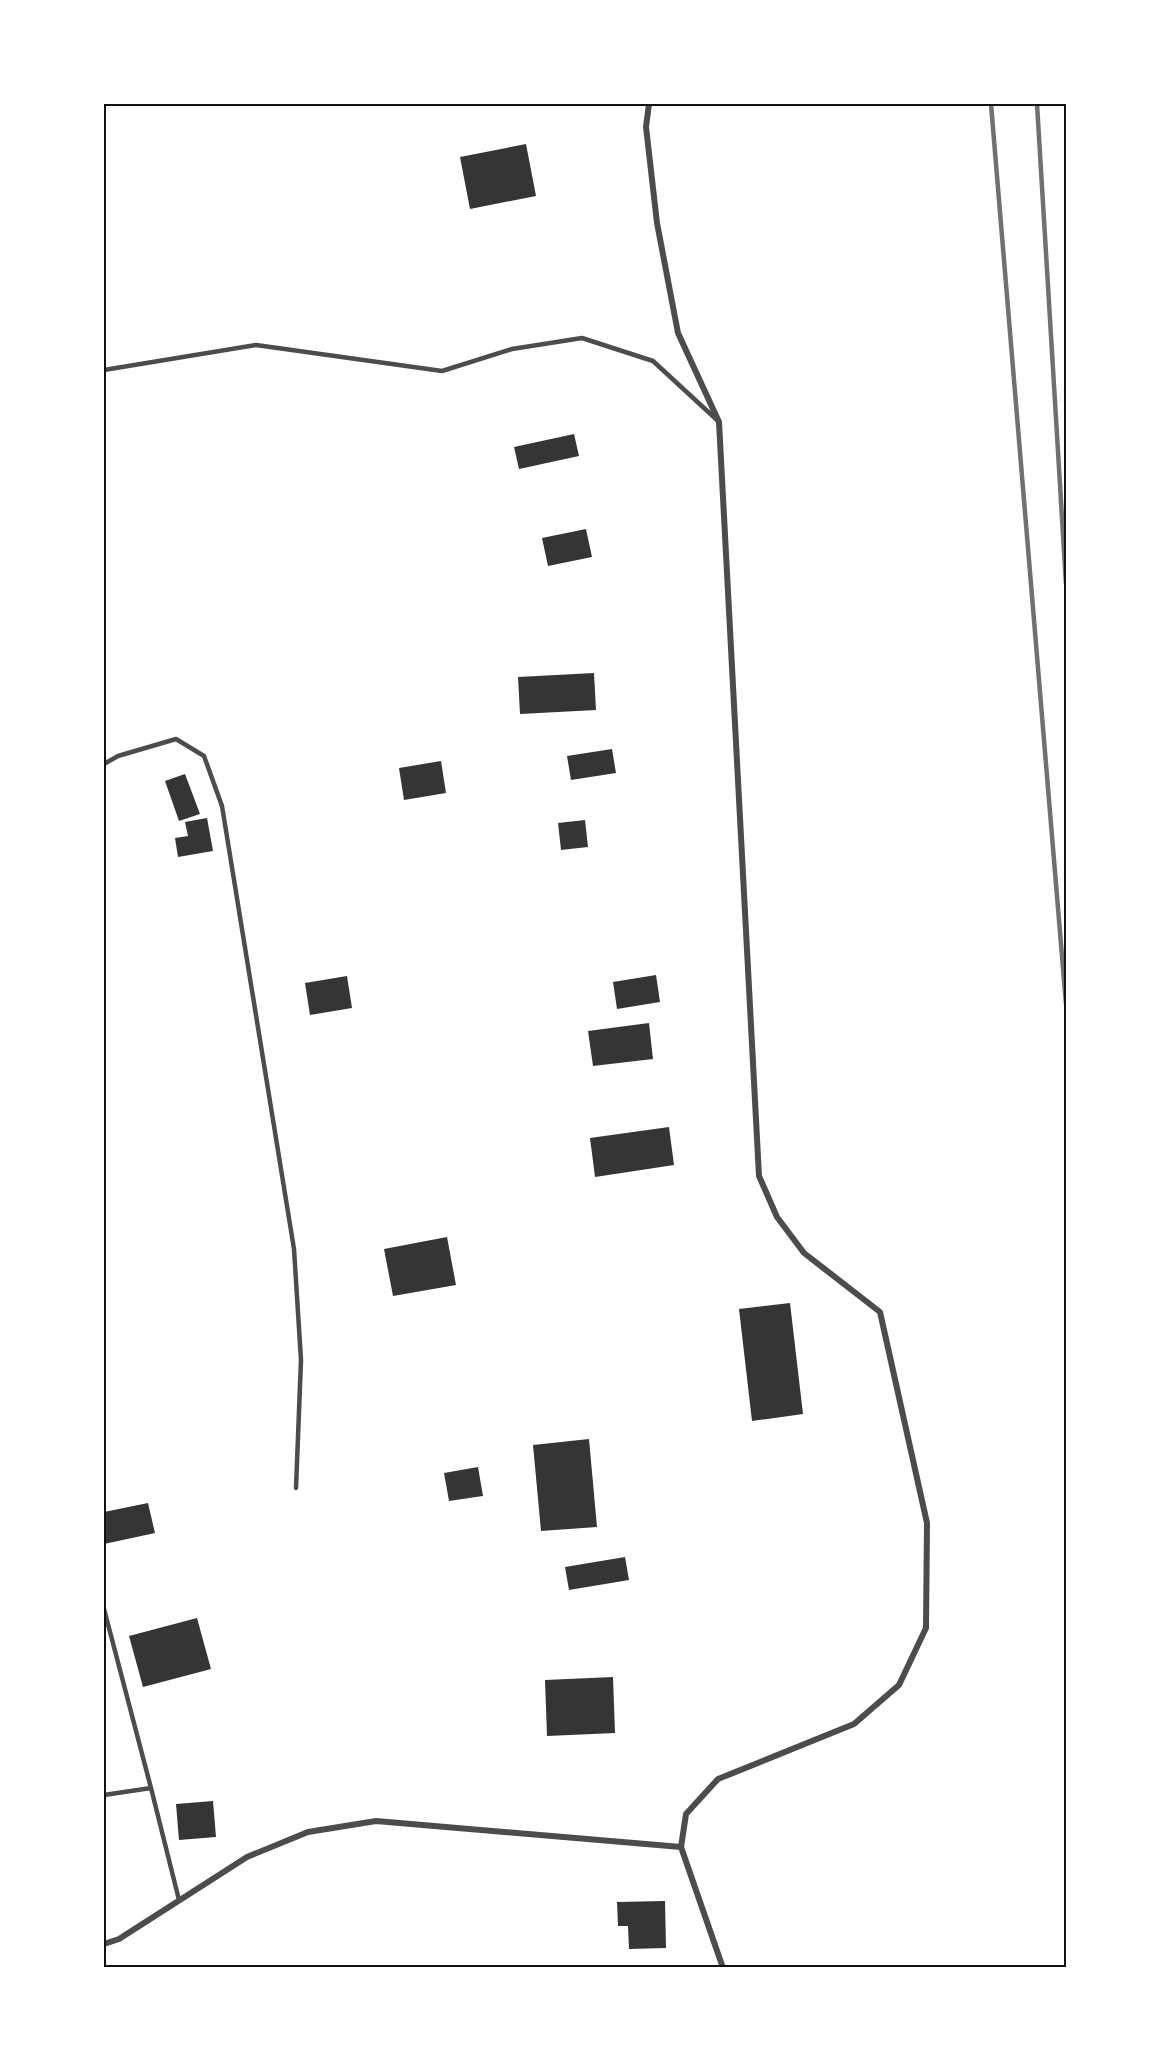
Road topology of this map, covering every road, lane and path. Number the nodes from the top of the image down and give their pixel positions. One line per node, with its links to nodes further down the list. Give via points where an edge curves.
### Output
1 (649, 104): 3 (street, via 646,128 657,223 678,333)
2 (104, 370): 3 (lane, via 256,345 442,371 512,349 582,338 652,361)
3 (719, 422): 9 (street, via 759,1176 777,1217 804,1253 880,1312 927,1524 926,1628 899,1685 854,1724 718,1779 686,1814)
4 (104, 764): 5 (lane, via 176,739 204,756 222,806 294,1249 301,1360)
5 (296, 1488)
6 (104, 1609): 7 (lane)
7 (151, 1788): 8 (lane); 10 (lane)
8 (104, 1795)
9 (681, 1847): 10 (street, via 376,1821 308,1832 247,1857); 12 (street)
10 (179, 1900): 11 (street, via 119,1939)
11 (104, 1944)
12 (723, 1968)

